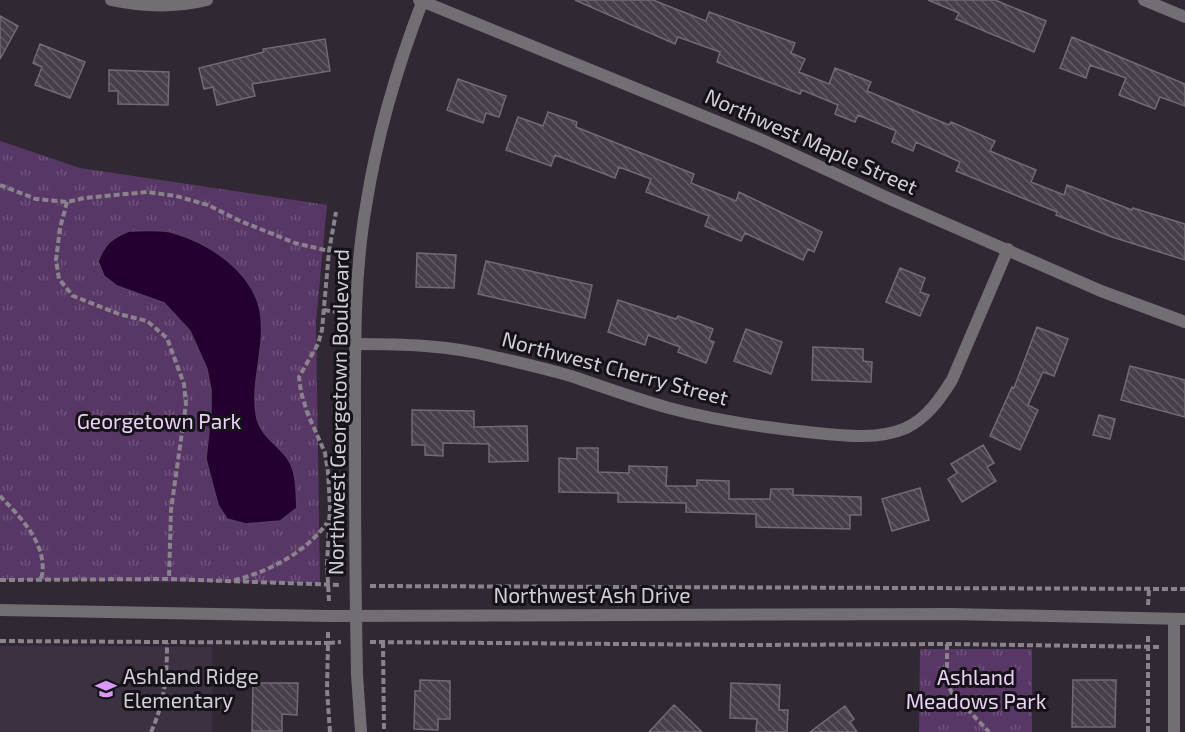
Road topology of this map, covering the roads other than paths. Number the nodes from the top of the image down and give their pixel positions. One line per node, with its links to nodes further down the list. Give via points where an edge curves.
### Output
1 (111, 0): 2 (street, via 156,7)
2 (207, 0)
3 (422, 0): 6 (street, Northwest Maple Street, via 732,127); 8 (street, Northwest Georgetown Boulevard, via 395,75 365,207)
4 (1144, 0): 5 (street)
5 (1185, 17)
6 (1008, 249): 7 (street, Northwest Maple Street, via 1101,291); 8 (street, Northwest Cherry Street, via 941,398 926,416 906,428 884,434 844,436 753,425 669,408 485,354)
7 (1185, 322)
8 (356, 344): 10 (street, Northwest Georgetown Boulevard)
9 (0, 610): 10 (street, Northwest Ash Drive)
10 (356, 616): 11 (street, Northwest Ash Drive, via 952,614); 12 (street, Northwest Georgetown Boulevard)
11 (1180, 619): 13 (street, via 1174,646)
12 (361, 732)
13 (1174, 732)

